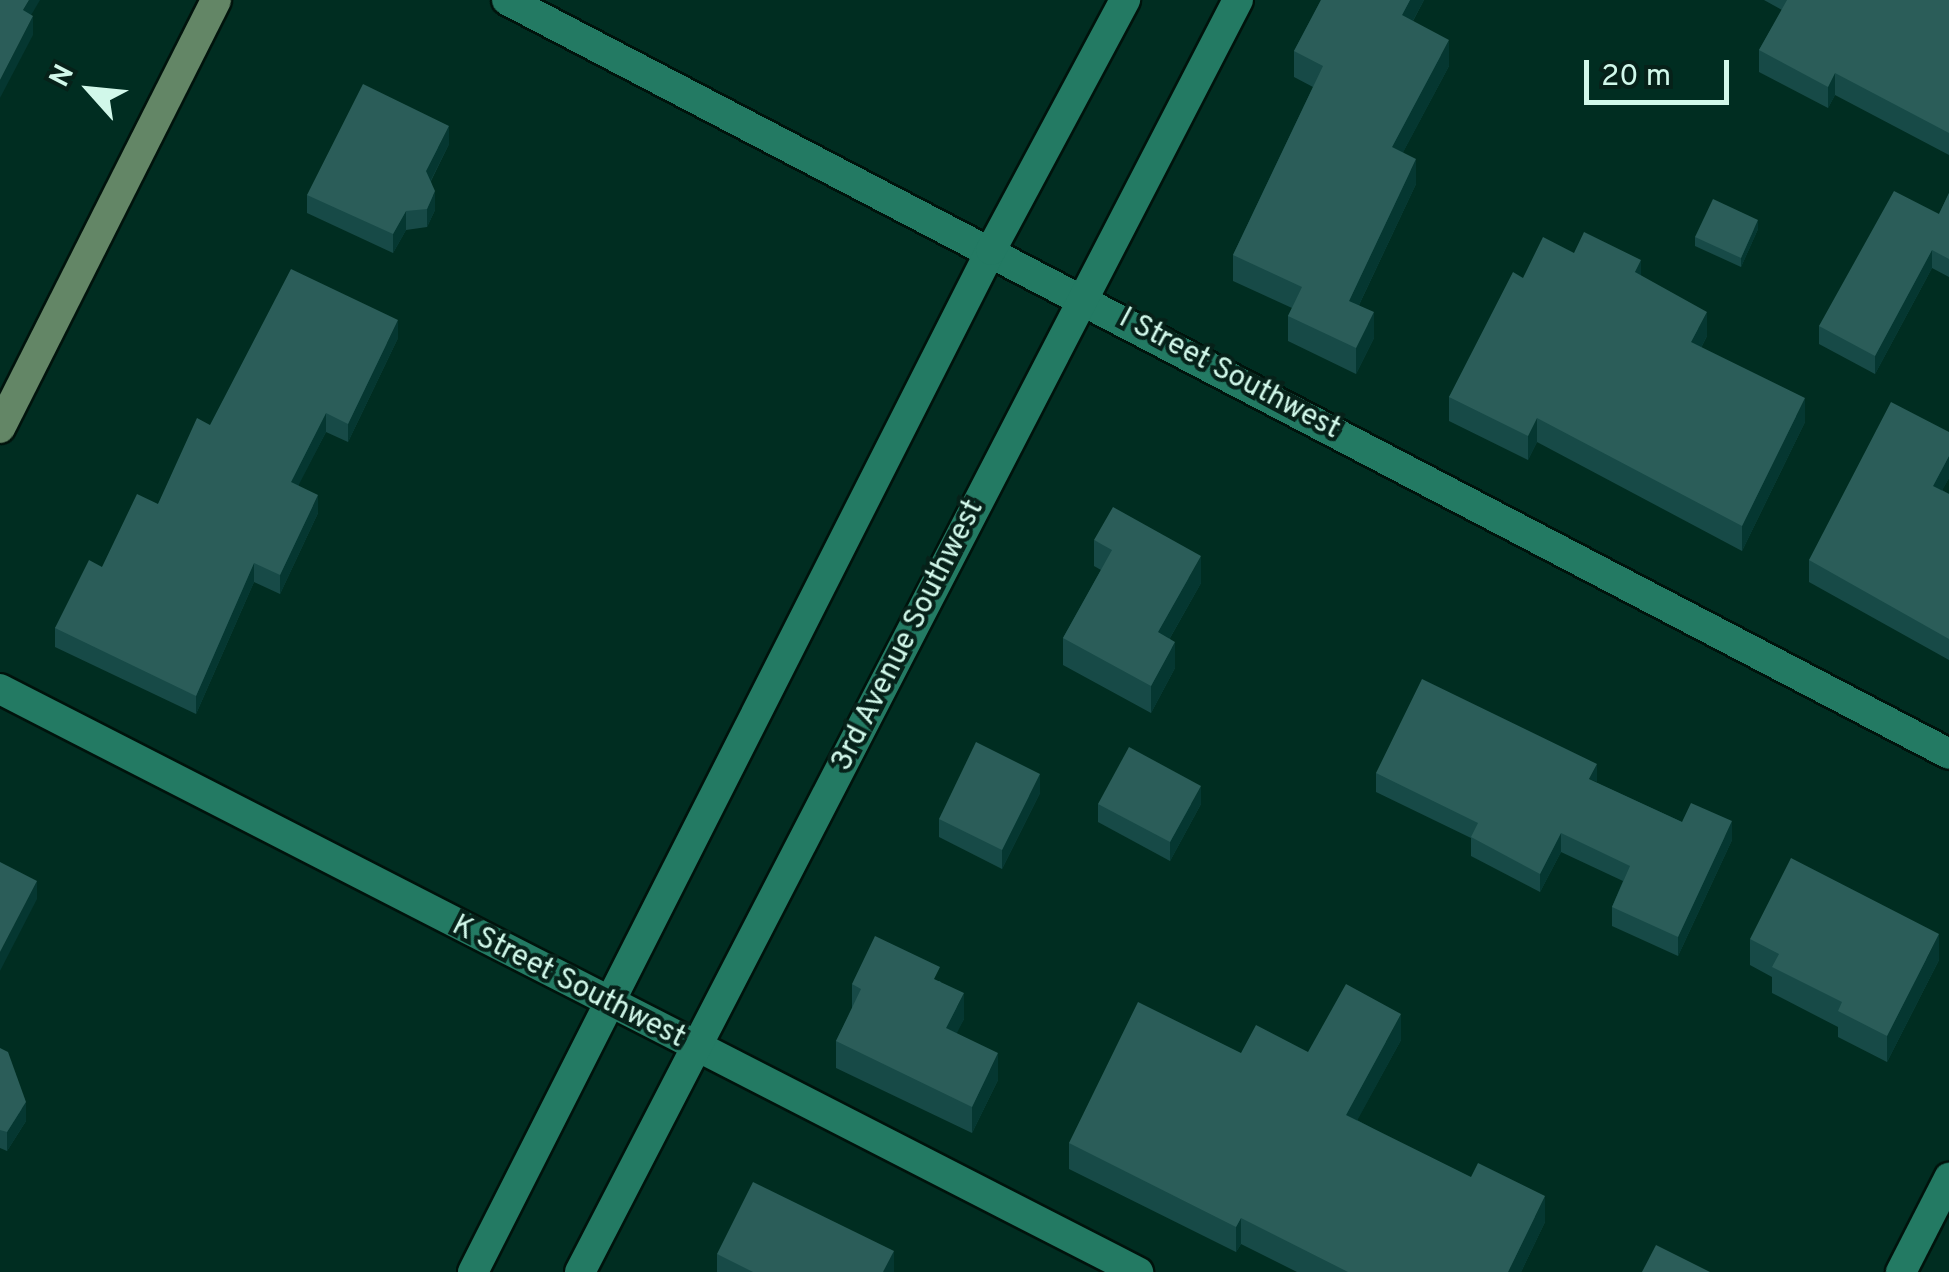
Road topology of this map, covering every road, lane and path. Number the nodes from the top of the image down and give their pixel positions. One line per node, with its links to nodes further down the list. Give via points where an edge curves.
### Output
1 (216, 0): 7 (street)
2 (507, 0): 5 (street, I Street Southwest)
3 (1125, 0): 5 (street)
4 (1238, 0): 6 (street, 3rd Avenue Southwest)
5 (991, 250): 6 (street, I Street Southwest); 10 (street)
6 (1084, 298): 9 (street, I Street Southwest); 11 (street, 3rd Avenue Southwest)
7 (0, 428)
8 (0, 689): 10 (street, K Street Southwest)
9 (1949, 754)
10 (611, 1006): 11 (street, K Street Southwest); 13 (street)
11 (696, 1048): 14 (street, 3rd Avenue Southwest); 15 (street, K Street Southwest)
12 (1949, 1178): 16 (street)
13 (473, 1272)
14 (580, 1272)
15 (1138, 1272)
16 (1901, 1272)

